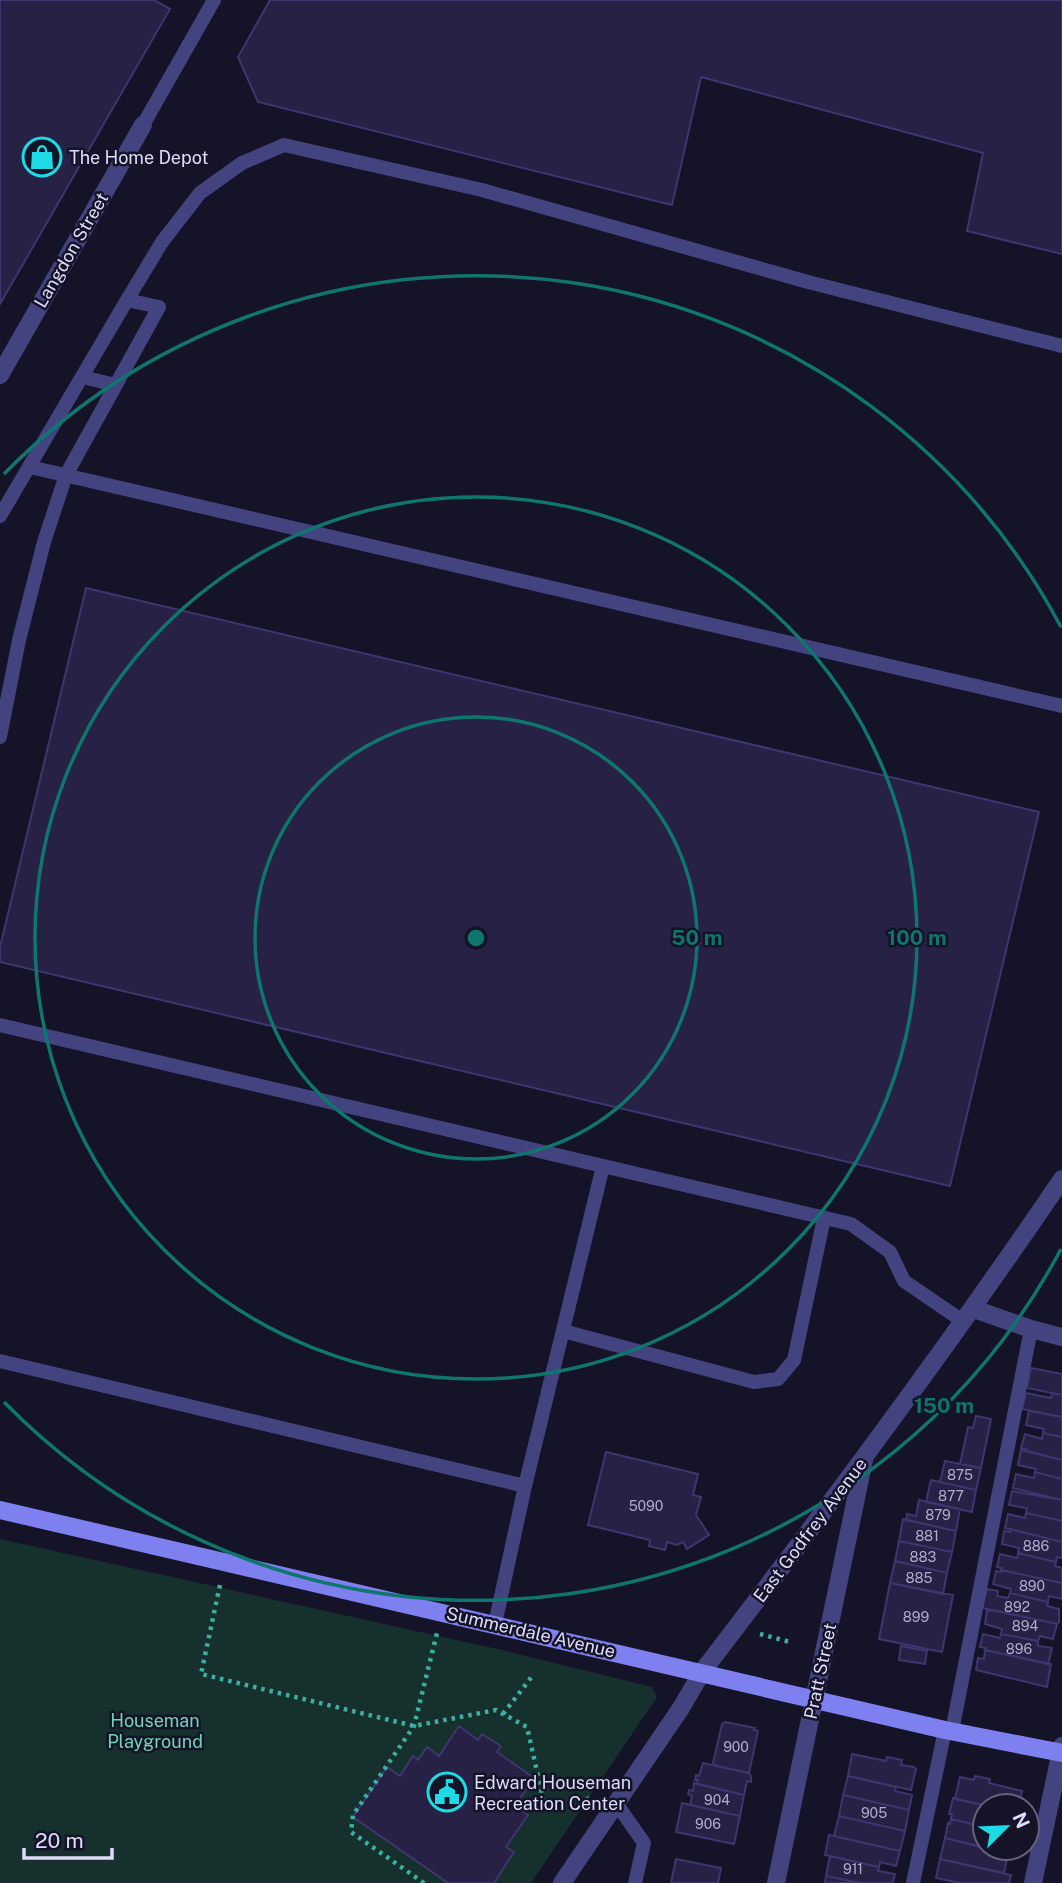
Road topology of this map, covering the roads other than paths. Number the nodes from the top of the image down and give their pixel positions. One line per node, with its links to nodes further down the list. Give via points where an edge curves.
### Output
1 (214, 0): 2 (lane)
2 (143, 125): 5 (street, Langdon Street)
3 (128, 300): 4 (lane, via 162,242 200,193 242,163 284,145 482,190 808,282); 6 (lane); 7 (lane, via 159,307)
4 (1062, 346)
5 (0, 375)
6 (83, 377): 7 (lane); 8 (lane)
7 (115, 385): 9 (lane)
8 (30, 467): 9 (lane); 10 (lane)
9 (65, 475): 11 (lane); 12 (lane, via 19,640)
10 (0, 516)
11 (1062, 706)
12 (0, 737)
13 (0, 1025): 14 (lane)
14 (603, 1166): 16 (lane); 19 (lane)
15 (1062, 1179): 17 (street, East Godfrey Avenue)
16 (824, 1218): 17 (lane, via 851,1224 890,1252 904,1281); 19 (lane, via 794,1360 778,1379 754,1382)
17 (969, 1315): 18 (street); 22 (street, East Godfrey Avenue)
18 (1031, 1329): 20 (street); 28 (lane)
19 (563, 1331): 23 (lane)
20 (1062, 1337)
21 (0, 1362): 23 (lane)
22 (864, 1460): 26 (street, East Godfrey Avenue); 27 (street, Pratt Street)
23 (525, 1486): 25 (lane)
24 (0, 1510): 25 (main road, Summerdale Avenue)
25 (495, 1624): 26 (main road, Summerdale Avenue)
26 (702, 1672): 27 (main road, Summerdale Avenue); 30 (street, East Godfrey Avenue)
27 (815, 1699): 28 (main road, Summerdale Avenue); 33 (street, Pratt Street)
28 (948, 1730): 29 (main road, Summerdale Avenue); 34 (lane)
29 (1062, 1751): 35 (street)
30 (620, 1797): 31 (street, East Godfrey Avenue); 32 (lane, via 643,1843)
31 (562, 1883)
32 (635, 1883)
33 (776, 1883)
34 (913, 1883)
35 (1033, 1883)

